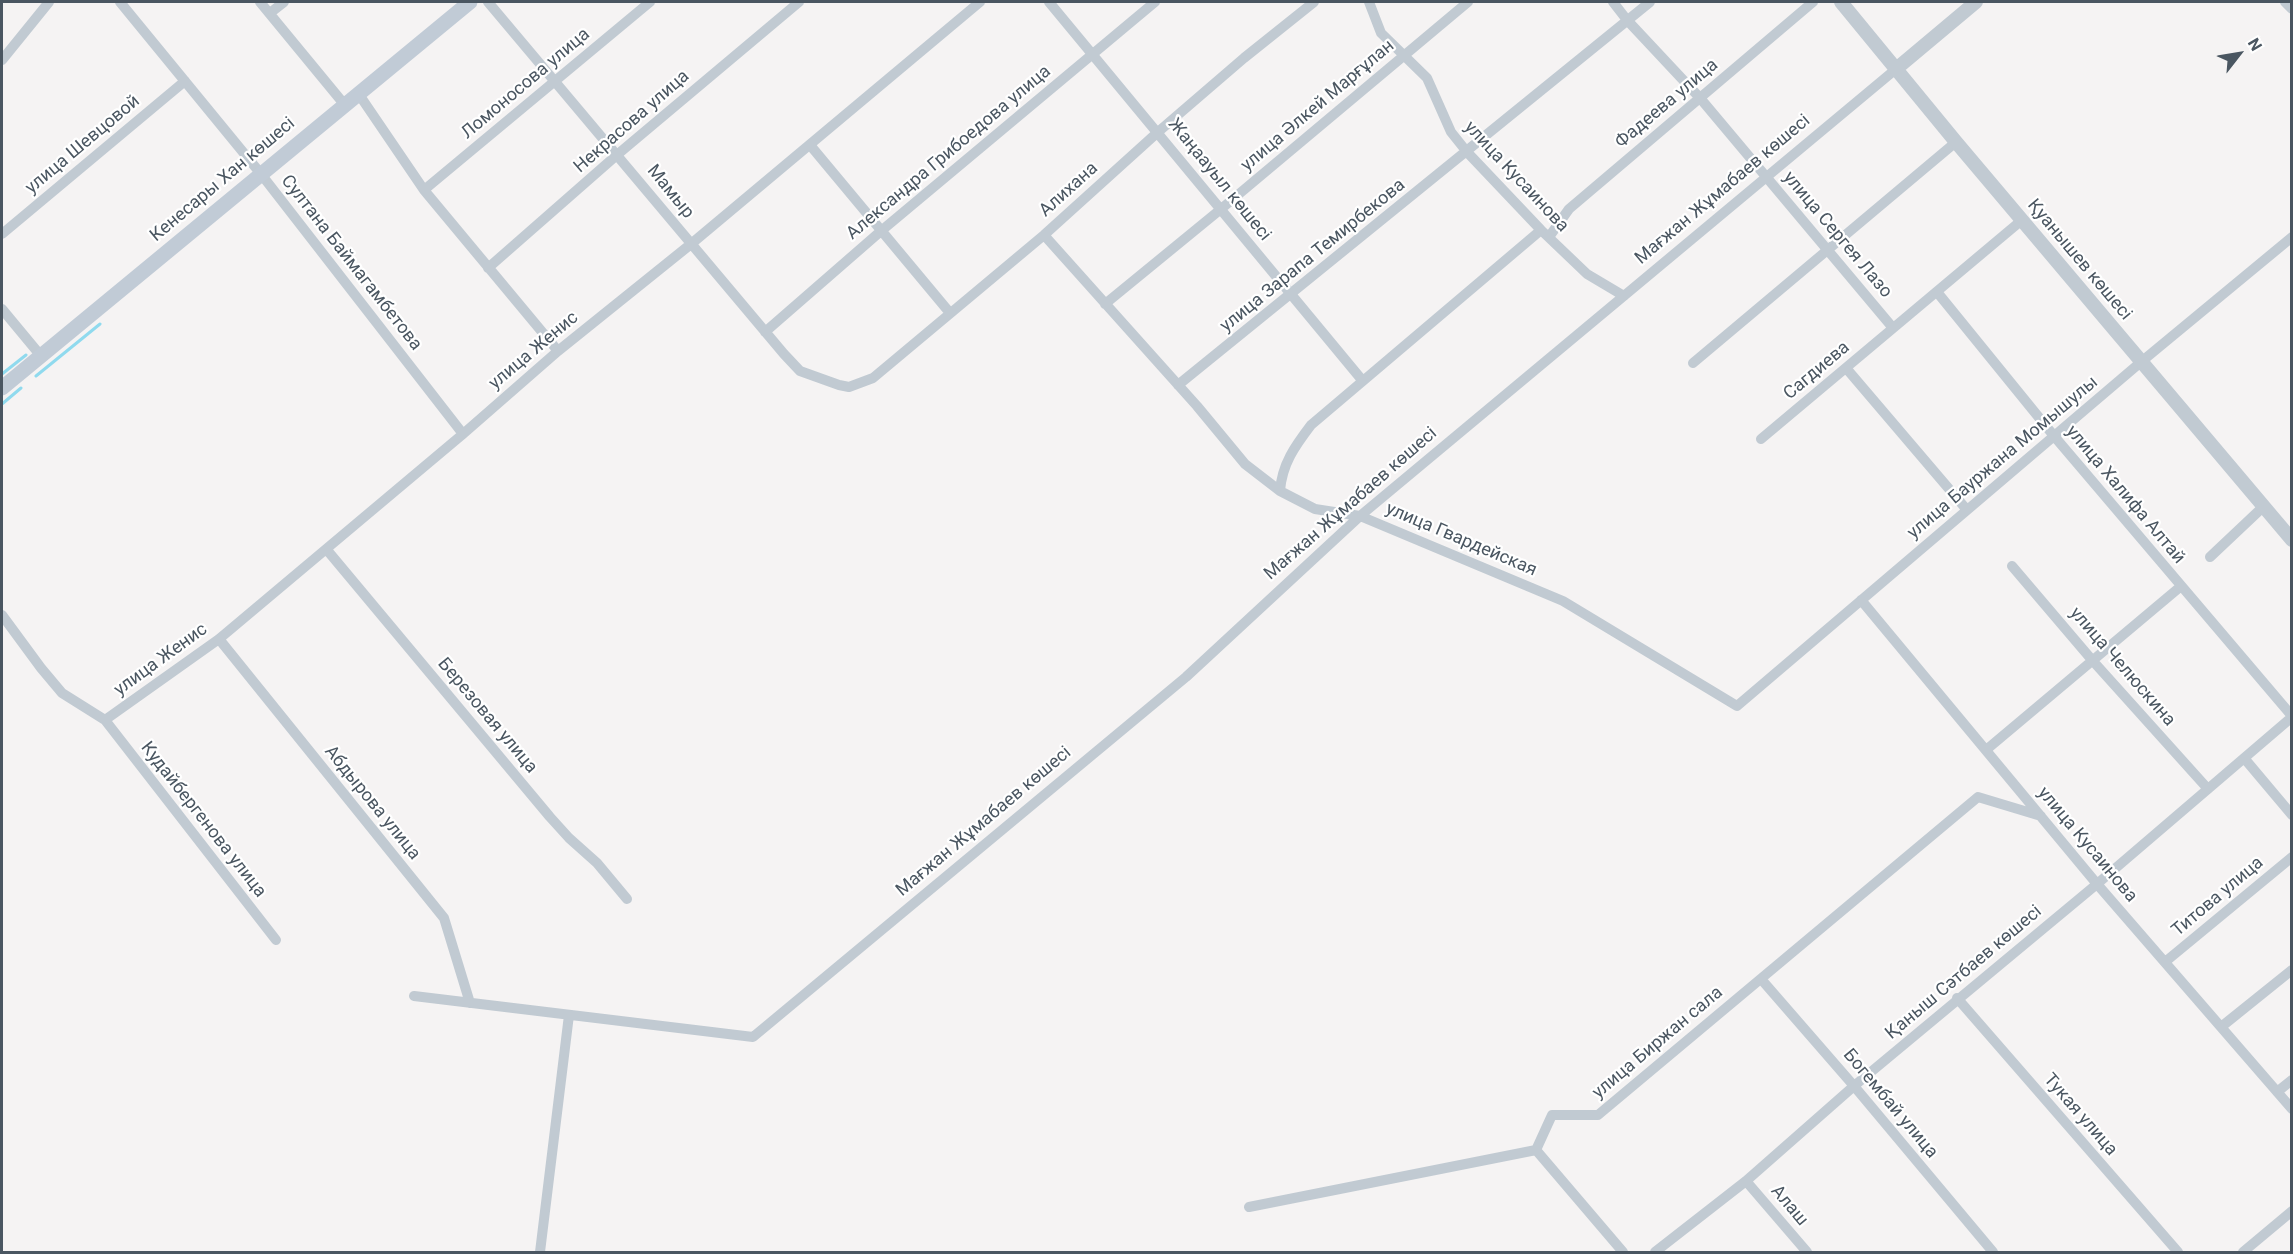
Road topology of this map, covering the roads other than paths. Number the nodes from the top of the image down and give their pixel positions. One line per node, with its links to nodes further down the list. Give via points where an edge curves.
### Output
1 (49, 2): 26 (street)
2 (120, 2): 28 (street, Султана Баймагамбетова)
3 (260, 2): 22 (street)
4 (284, 2): 22 (street)
5 (470, 2): 30 (main road, Кенесары Хан көшесі)
6 (488, 2): 29 (street, Мамыр)
7 (650, 2): 29 (street, Ломоносова улица)
8 (799, 2): 37 (street, Некрасова улица)
9 (980, 2): 35 (street, улица Женис)
10 (1049, 2): 24 (street, Жаңаауыл көшесі)
11 (1155, 2): 24 (street, Александра Грибоедова улица)
12 (1314, 2): 33 (street, Алихана)
13 (1369, 2): 25 (street, улица Кусаинова, via 1382,33)
14 (1468, 2): 25 (street, улица Әлкей Марғұлан)
15 (1613, 2): 23 (street, улица Сергея Лазо)
16 (1650, 2): 23 (street, улица Зарапа Темирбекова)
17 (1813, 2): 31 (street, Фадеева улица)
18 (1841, 2): 27 (street, Қуанышев көшесі)
19 (1976, 2): 27 (street, Мағжан Жұмабаев көшесі)
20 (2285, 2): 21 (street)
21 (2292, 9)
22 (270, 13): 32 (street)
23 (1627, 20): 31 (street, улица Сергея Лазо); 36 (street, улица Зарапа Темирбекова)
24 (1093, 53): 33 (street, Жаңаауыл көшесі); 43 (street, Александра Грибоедова улица)
25 (1403, 54): 36 (street, улица Кусаинова, via 1427,78 1451,132); 41 (street, улица Әлкей Марғұлан)
26 (2, 60)
27 (1896, 69): 34 (street, Қуанышев көшесі); 39 (street, Мағжан Жұмабаев көшесі)
28 (185, 81): 38 (street, Султана Баймагамбетова); 45 (street, улица Шевцовой)
29 (555, 82): 37 (street, Мамыр); 40 (street, Ломоносова улица)
30 (358, 93): 32 (main road, Кенесары Хан көшесі); 40 (street)
31 (1700, 98): 39 (street, улица Сергея Лазо); 44 (street, Фадеева улица)
32 (344, 104): 38 (main road, Кенесары Хан көшесі)
33 (1158, 132): 41 (street, Жаңаауыл көшесі); 46 (street, Алихана)
34 (1956, 142): 42 (street, Қуанышев көшесі); 49 (street)
35 (810, 145): 43 (street); 48 (street, улица Женис)
36 (1467, 152): 44 (street, улица Кусаинова); 52 (street, улица Зарапа Темирбекова)
37 (618, 154): 48 (street, Мамыр); 50 (street, Некрасова улица)
38 (261, 174): 60 (main road, Кенесары Хан көшесі); 68 (street, Султана Баймагамбетова)
39 (1767, 177): 49 (street, улица Сергея Лазо); 53 (street, Мағжан Жұмабаев көшесі)
40 (424, 190): 50 (street)
41 (1221, 209): 52 (street, Жаңаауыл көшесі); 54 (street, улица Әлкей Марғұлан)
42 (2022, 220): 51 (street, Сагдиева); 61 (street, Қуанышев көшесі)
43 (881, 231): 56 (street); 58 (street, Александра Грибоедова улица)
44 (1545, 233): 53 (street, улица Кусаинова, via 1587,274); 64 (street, Фадеева улица)
45 (2, 234)
46 (1044, 235): 54 (street, улица Гвардейская); 56 (street, Алихана)
47 (2292, 237): 61 (street, улица Бауржана Момышулы)
48 (692, 244): 58 (street, Мамыр); 59 (street, улица Женис)
49 (1828, 250): 57 (street, улица Сергея Лазо); 62 (street)
50 (488, 268): 59 (street)
51 (1937, 292): 57 (street, Сагдиева); 69 (street, улица Халифа Алтай)
52 (1292, 295): 64 (street, Жаңаауыл көшесі); 66 (street, улица Зарапа Темирбекова)
53 (1624, 296): 74 (street, Мағжан Жұмабаев көшесі)
54 (1106, 304): 66 (street, улица Гвардейская)
55 (2, 309): 60 (street)
56 (950, 313): 65 (street, Алихана, via 873,378 849,387)
57 (1893, 328): 63 (street, Сагдиева)
58 (765, 332): 65 (street, Мамыр, via 800,370)
59 (558, 351): 68 (street, улица Женис)
60 (41, 356): 67 (main road, Кенесары Хан көшесі)
61 (2141, 362): 69 (street, улица Бауржана Момышулы); 72 (street, Қуанышев көшесі)
62 (1693, 363)
63 (1846, 368): 70 (street, Сагдиева); 73 (street)
64 (1362, 380): 71 (street, Фадеева улица, via 1301,438 1281,475)
65 (839, 385)
66 (1178, 385): 71 (street, улица Гвардейская, via 1245,464)
67 (2, 388)
68 (463, 434): 76 (street, улица Женис)
69 (2054, 436): 73 (street, улица Бауржана Момышулы); 79 (street, улица Халифа Алтай)
70 (1761, 439)
71 (1280, 491): 74 (street, улица Гвардейская, via 1315,508)
72 (2263, 507): 75 (street, Қуанышев көшесі); 77 (street)
73 (1967, 510): 80 (street, улица Бауржана Момышулы)
74 (1360, 516): 84 (street, улица Гвардейская, via 1563,601); 102 (street, Мағжан Жұмабаев көшесі, via 1186,676 753,1037)
75 (2292, 540)
76 (327, 550): 82 (street, улица Женис); 94 (street, Березовая улица, via 550,818 597,863)
77 (2210, 557)
78 (2012, 566): 83 (street, улица Челюскина)
79 (2180, 587): 83 (street); 85 (street, улица Халифа Алтай)
80 (1861, 600): 84 (street, улица Бауржана Момышулы); 87 (street, улица Кусаинова)
81 (2, 615): 86 (street, via 62,693)
82 (219, 639): 86 (street, улица Женис); 101 (street, Абдырова улица, via 444,918)
83 (2092, 660): 87 (street); 89 (street, улица Челюскина)
84 (1737, 706)
85 (2292, 717): 88 (street, Қаныш Сәтбаев көшесі)
86 (105, 720): 95 (street, Кудайбергенова улица)
87 (1986, 750): 91 (street, улица Кусаинова)
88 (2244, 758): 89 (street, Қаныш Сәтбаев көшесі); 90 (street)
89 (2208, 789): 93 (street, Қаныш Сәтбаев көшесі)
90 (2292, 815)
91 (2041, 816): 93 (street, улица Кусаинова); 98 (street, улица Биржан сала, via 1978,797)
92 (2292, 857): 96 (street, Титова улица)
93 (2097, 884): 96 (street, улица Кусаинова); 100 (street, Қаныш Сәтбаев көшесі)
94 (627, 899)
95 (276, 940)
96 (2165, 962): 103 (street, улица Кусаинова)
97 (2292, 970): 103 (street)
98 (1761, 979): 105 (street, Богембай улица); 108 (street, улица Биржан сала, via 1598,1115 1552,1115)
99 (414, 996): 101 (street)
100 (1958, 998): 105 (street, Қаныш Сәтбаев көшесі); 117 (street, Тукая улица)
101 (470, 1003): 102 (street)
102 (569, 1015): 112 (street)
103 (2221, 1027): 106 (street, улица Кусаинова)
104 (2292, 1080): 106 (street)
105 (1854, 1086): 109 (street, Қаныш Сәтбаев көшесі); 116 (street, Богембай улица)
106 (2277, 1092): 107 (street, улица Кусаинова)
107 (2292, 1109)
108 (1536, 1150): 110 (street); 113 (street)
109 (1746, 1181): 114 (street, Қаныш Сәтбаев көшесі); 115 (street, Алаш)
110 (1249, 1207)
111 (2292, 1211): 118 (street)
112 (540, 1252)
113 (1623, 1252)
114 (1655, 1252)
115 (1807, 1252)
116 (1993, 1252)
117 (2178, 1252)
118 (2243, 1252)

